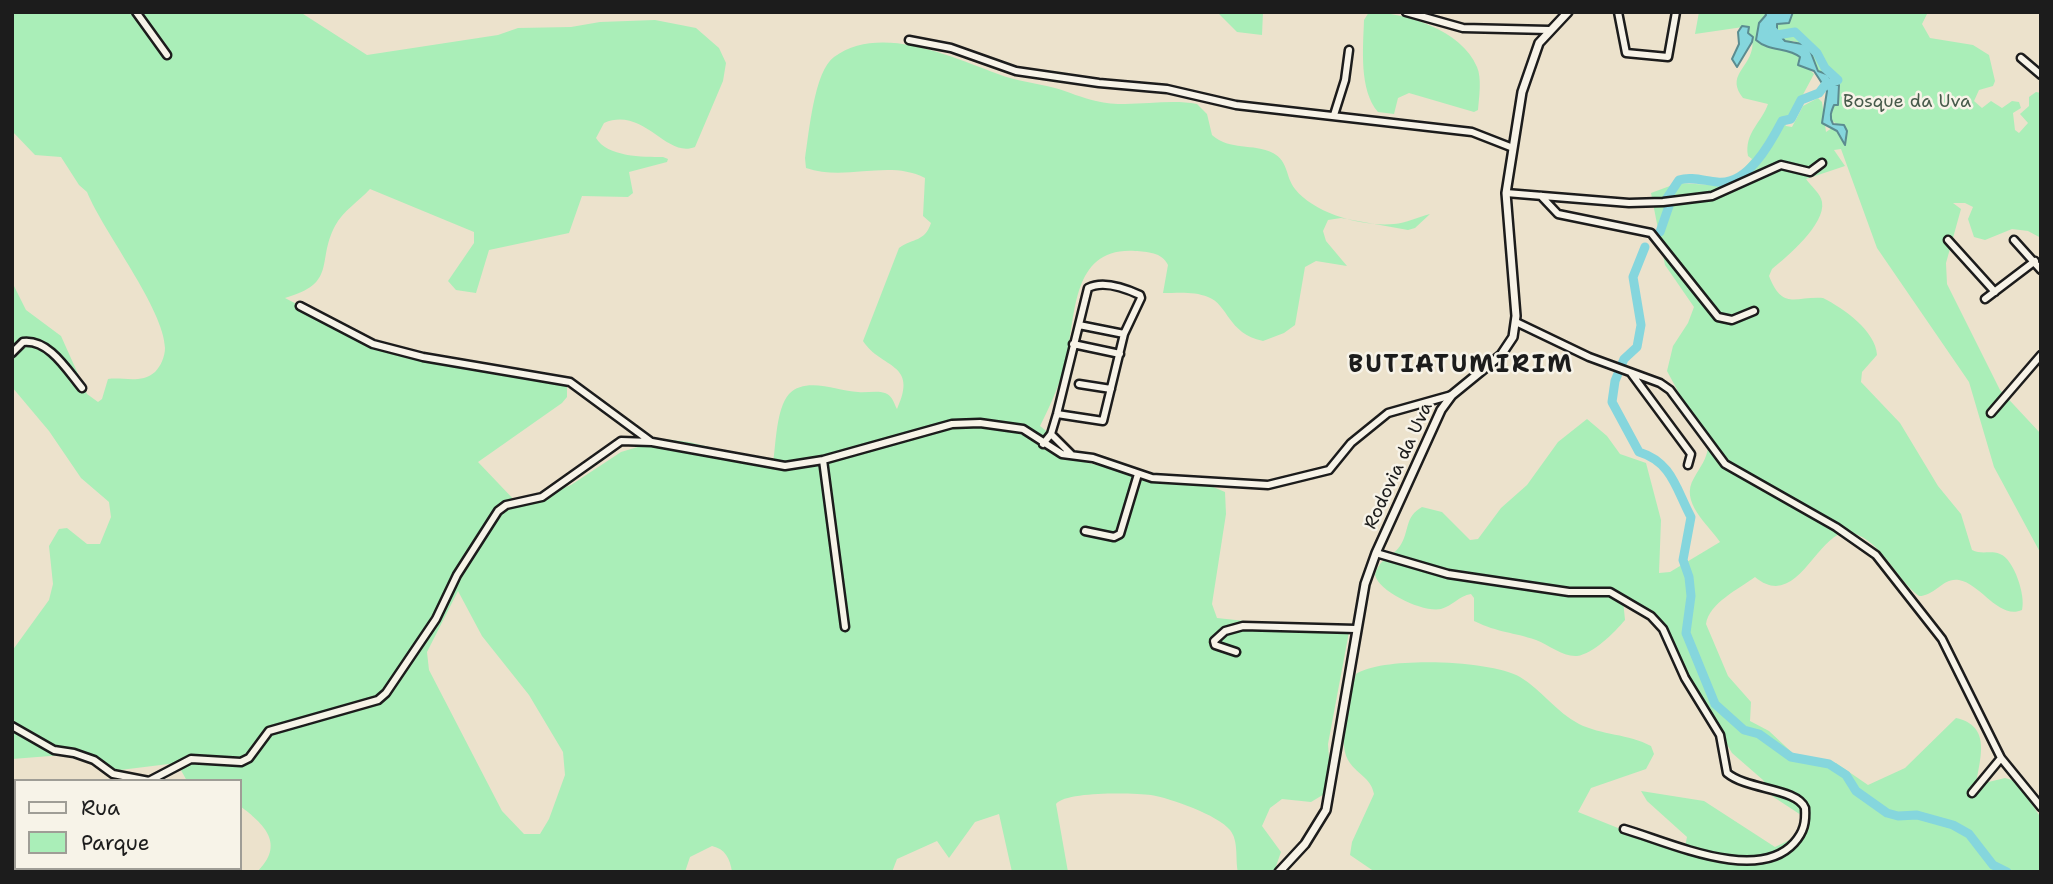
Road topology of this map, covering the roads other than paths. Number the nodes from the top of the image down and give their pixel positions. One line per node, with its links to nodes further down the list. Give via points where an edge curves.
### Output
1 (136, 12): 9 (street)
2 (1406, 12): 6 (street, via 1463,28)
3 (1567, 12): 6 (street, Rodovia da Uva)
4 (1618, 12): 5 (street, via 1626,53 1668,57)
5 (1676, 12)
6 (1549, 30): 13 (street, Rodovia da Uva, via 1527,69)
7 (909, 40): 12 (street, via 951,48 1016,71)
8 (1349, 50): 12 (street)
9 (167, 55)
10 (2021, 58): 11 (street)
11 (2041, 75)
12 (1334, 115): 13 (street, via 1482,134)
13 (1513, 148): 15 (street, Rodovia da Uva)
14 (1822, 163): 16 (street, via 1810,172 1781,165 1712,196 1672,201 1629,203)
15 (1506, 193): 16 (street); 25 (street, Rodovia da Uva)
16 (1541, 196): 24 (street, via 1558,214 1651,233 1718,317 1732,320)
17 (1948, 240): 21 (street)
18 (2014, 240): 19 (street)
19 (2035, 261): 20 (street); 21 (street)
20 (2041, 270)
21 (1995, 292): 22 (street)
22 (1985, 299)
23 (300, 306): 40 (street, via 373,344 570,382)
24 (1754, 311)
25 (1516, 322): 32 (street); 36 (street, Rodovia da Uva, via 1507,349)
26 (1079, 325): 27 (street); 27 (street, via 1088,288 1113,286 1141,298); 28 (street)
27 (1124, 334): 30 (street)
28 (1073, 344): 30 (street); 38 (street)
29 (12, 353): 34 (street, via 23,342 42,345)
30 (1119, 354): 35 (street)
31 (2041, 355): 37 (street)
32 (1631, 373): 44 (street, via 1691,454); 52 (street, via 1670,390 1725,464 1876,555 1942,639)
33 (1079, 384): 35 (street)
34 (82, 388)
35 (1111, 389): 38 (street, via 1100,422)
36 (1452, 395): 45 (street, via 1380,416 1329,470 1298,479 1260,486 1166,481); 47 (street, Rodovia da Uva, via 1435,420)
37 (1992, 412)
38 (1058, 414): 39 (street)
39 (1051, 434): 41 (street); 42 (street)
40 (652, 442): 43 (street, via 785,466); 54 (street, via 621,442 542,497 498,511 457,575 436,619 386,693 363,705 269,731 241,762 191,759)
41 (1044, 444): 42 (street); 43 (street, via 1012,426 952,424)
42 (1073, 456): 45 (street)
43 (823, 460): 48 (street)
44 (1688, 465)
45 (1138, 474): 46 (street, via 1120,534 1114,537)
46 (1086, 531)
47 (1376, 553): 49 (street, Rodovia da Uva); 57 (street, via 1448,574 1569,592 1610,592 1651,616 1663,629 1685,678 1720,735 1727,774 1750,786 1795,796 1805,808 1804,829 1796,841 1780,855 1756,860 1717,858)
48 (845, 627)
49 (1356, 629): 50 (street, via 1243,626 1224,631 1214,640 1215,645); 58 (street, Rodovia da Uva, via 1326,810 1313,834)
50 (1236, 652)
51 (12, 726): 53 (street, via 54,750 94,760 113,774)
52 (2001, 758): 55 (street); 56 (street)
53 (143, 779)
54 (151, 779)
55 (1972, 793)
56 (2041, 807)
57 (1624, 830)
58 (1279, 872)

